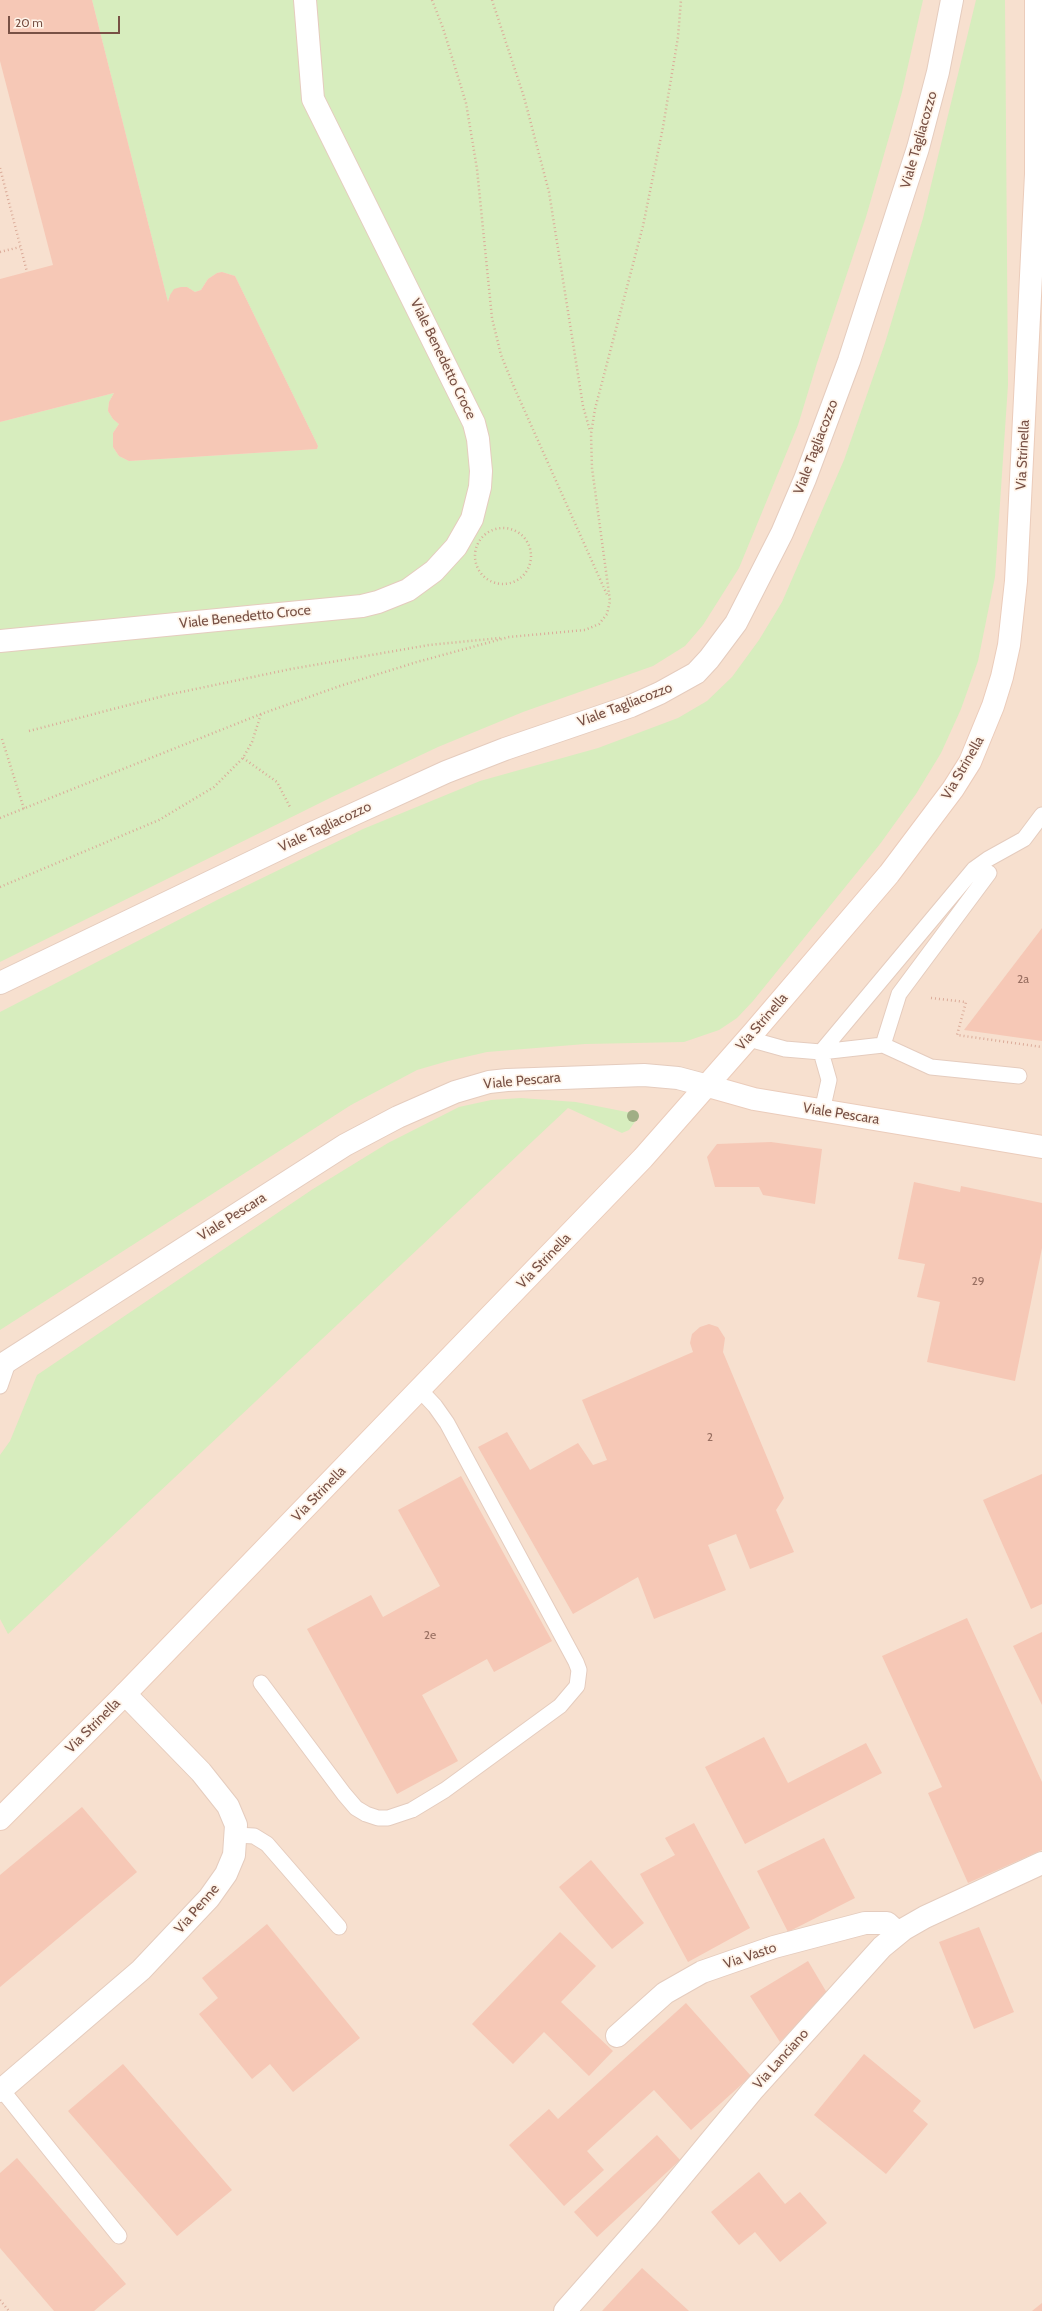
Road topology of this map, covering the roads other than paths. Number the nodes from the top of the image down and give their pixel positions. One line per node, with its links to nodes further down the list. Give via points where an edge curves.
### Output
1 (305, 0): 4 (street, Viale Benedetto Croce, via 313,99 474,423 481,471 480,487 472,518 456,547 434,571 408,590 378,602 362,606)
2 (952, 0): 7 (street, Viale Tagliacozzo, via 938,72 918,148 849,361 805,479 749,601 724,641 696,673 631,706 446,772 306,836)
3 (1036, 0): 8 (street, Via Strinella, via 1036,174 1026,396 1016,581 1009,645 1002,677 982,735 970,762 953,789 889,874)
4 (0, 641)
5 (1042, 815): 10 (lane, via 1024,839 974,869)
6 (989, 873): 9 (lane, via 899,994)
7 (0, 983)
8 (749, 1038): 10 (lane, via 785,1049); 12 (street, Via Strinella)
9 (883, 1045): 10 (lane); 11 (lane, via 931,1067)
10 (821, 1052): 13 (lane, via 829,1080)
11 (1019, 1076)
12 (708, 1086): 13 (street, Viale Pescara, via 754,1099); 15 (street, Viale Pescara, via 678,1078 644,1075 507,1080 489,1082 455,1092 398,1117 345,1145); 17 (street, Via Strinella, via 643,1158)
13 (822, 1111): 14 (street, Viale Pescara)
14 (1042, 1147)
15 (4, 1363): 16 (lane)
16 (0, 1386)
17 (420, 1390): 18 (lane, via 447,1423 576,1662 579,1670 577,1686 560,1706 445,1790 412,1810 388,1818 378,1818 356,1808); 19 (street, Via Strinella)
18 (261, 1683)
19 (125, 1694): 20 (street, Via Strinella); 21 (street, Via Penne, via 221,1796 233,1815)
20 (0, 1819)
21 (236, 1835): 23 (lane, via 254,1836 267,1844); 26 (street, Via Penne, via 234,1855 226,1874 196,1912 127,1984)
22 (1042, 1863): 24 (street, Via Lanciano, via 925,1917)
23 (339, 1927)
24 (898, 1933): 25 (street, Via Vasto, via 887,1923 865,1923 774,1947 702,1972 664,1993); 28 (street, Via Lanciano, via 877,1952 752,2091 647,2218)
25 (617, 2036)
26 (1, 2091): 27 (lane)
27 (119, 2236)
28 (565, 2311)

